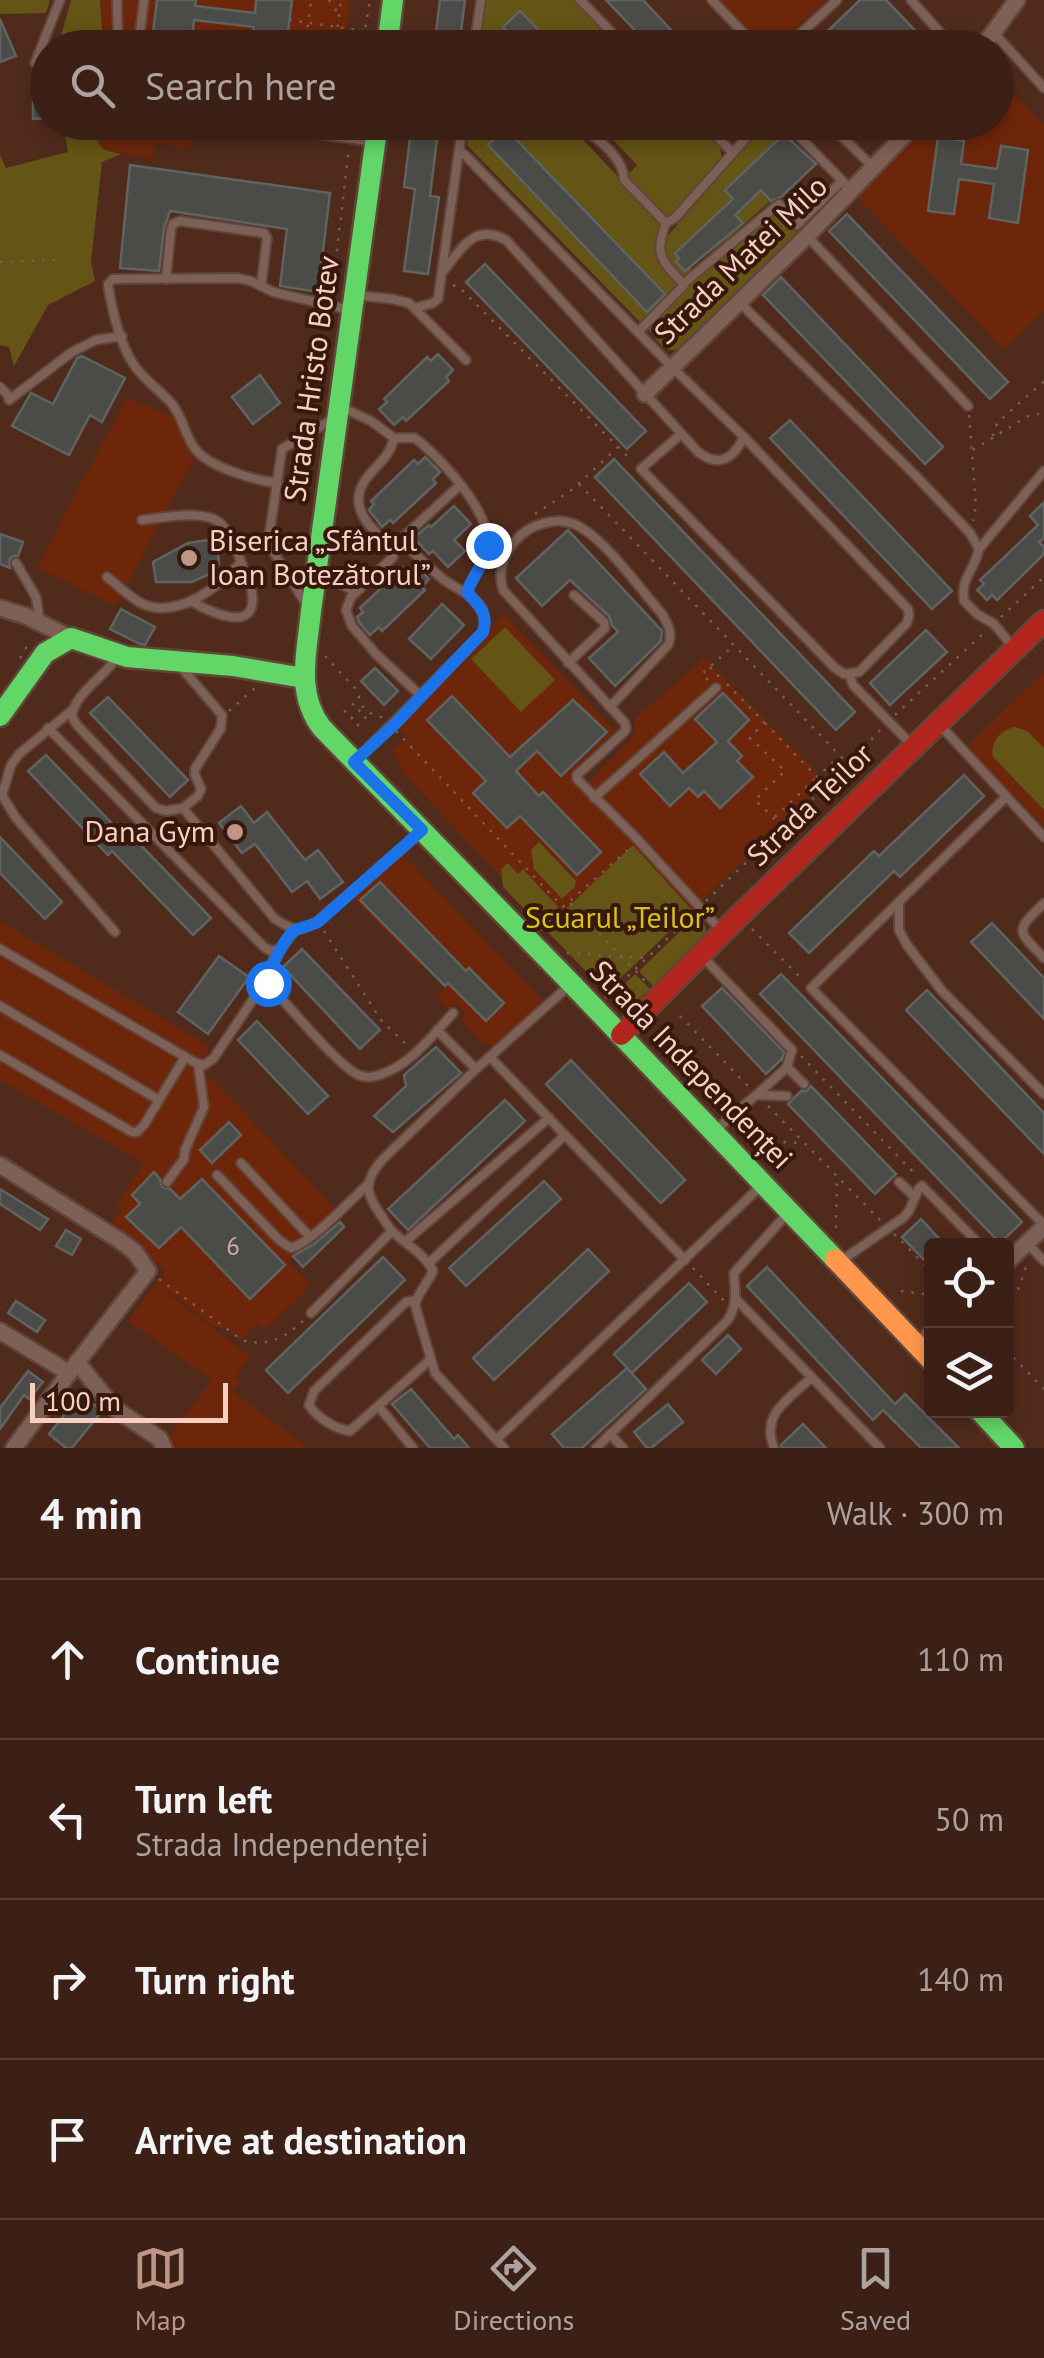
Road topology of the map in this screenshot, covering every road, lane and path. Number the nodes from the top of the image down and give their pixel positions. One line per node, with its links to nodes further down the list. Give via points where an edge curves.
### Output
1 (60, 0): 19 (lane)
2 (117, 0): 20 (lane)
3 (144, 0): 21 (lane)
4 (312, 0): 17 (path)
5 (329, 0): 15 (path)
6 (341, 0): 15 (path)
7 (370, 0): 25 (path)
8 (393, 0): 26 (main road)
9 (480, 0): 27 (lane)
10 (580, 0): 28 (lane)
11 (712, 0): 29 (lane)
12 (837, 0): 30 (lane)
13 (911, 0): 31 (lane)
14 (1017, 0): 32 (street)
15 (339, 14): 18 (path)
16 (289, 20): 17 (path)
17 (308, 23): 18 (path); 22 (path)
18 (338, 27): 23 (path); 24 (path)
19 (48, 30)
20 (118, 30)
21 (140, 30)
22 (307, 30)
23 (338, 30)
24 (358, 30)
25 (364, 30)
26 (389, 30)
27 (476, 30)
28 (609, 30)
29 (740, 30)
30 (804, 30)
31 (938, 30)
32 (996, 30)
33 (1014, 55): 34 (lane)
34 (1044, 88)
35 (350, 140): 59 (path)
36 (375, 140): 57 (main road, Strada Hristo Botev)
37 (460, 140): 44 (lane)
38 (596, 140): 48 (lane)
39 (719, 140): 45 (lane)
40 (744, 140): 45 (lane)
41 (803, 140): 47 (lane)
42 (846, 140): 46 (lane)
43 (900, 140): 46 (street, Strada Matei Milo)
44 (459, 149): 52 (lane); 61 (lane)
45 (732, 153): 48 (lane)
46 (874, 168): 47 (street, Strada Matei Milo)
47 (847, 186): 49 (street, Strada Matei Milo); 55 (lane, via 797,225 779,204)
48 (666, 223): 55 (lane, via 662,259)
49 (807, 236): 58 (street, Strada Matei Milo); 69 (lane)
50 (55, 260): 51 (path)
51 (0, 262)
52 (444, 270): 54 (lane); 67 (lane, via 478,236 506,240)
53 (166, 279): 56 (lane, via 237,278); 56 (lane, via 171,230 180,221 264,232); 62 (lane, via 110,280)
54 (442, 283): 60 (lane, via 438,299); 76 (path, via 460,288)
55 (684, 284): 61 (lane)
56 (261, 286): 59 (lane)
57 (354, 302): 59 (lane); 60 (lane, via 402,300); 70 (main road, Strada Hristo Botev)
58 (739, 302): 64 (street, Strada Matei Milo); 85 (lane)
59 (330, 304)
60 (416, 308): 63 (lane)
61 (638, 332): 64 (lane)
62 (122, 336): 68 (lane, via 72,352); 80 (lane, via 135,367 173,406 198,452 230,470)
63 (466, 360)
64 (672, 367): 67 (street, Strada Matei Milo); 73 (lane)
65 (1044, 381): 74 (path, via 997,423)
66 (0, 388): 68 (lane)
67 (645, 394): 72 (lane)
68 (5, 400)
69 (968, 406): 77 (path)
70 (338, 411): 75 (lane, via 372,420); 80 (lane, via 282,450); 90 (main road, Strada Hristo Botev)
71 (1044, 412): 74 (path)
72 (682, 434): 73 (lane, via 716,462); 78 (lane)
73 (744, 437): 111 (lane, via 908,609 901,630)
74 (992, 437): 77 (path)
75 (394, 438): 82 (lane, via 420,441); 86 (lane, via 364,482 358,504 366,523)
76 (618, 447): 78 (path); 81 (path)
77 (972, 450): 85 (path, via 976,506)
78 (641, 468): 111 (lane)
79 (1044, 470): 87 (lane)
80 (277, 483): 98 (lane, via 268,543)
81 (579, 484): 83 (path); 103 (path)
82 (460, 485): 86 (lane); 94 (lane, via 488,536)
83 (530, 517)
84 (142, 520): 88 (lane, via 213,518)
85 (970, 533): 87 (lane)
86 (396, 543): 93 (lane, via 389,562); 94 (lane)
87 (980, 549): 101 (lane, via 962,585 964,601)
88 (241, 562): 96 (lane, via 220,585); 96 (lane, via 253,596 249,610 226,618)
89 (16, 563): 100 (lane, via 36,597)
90 (316, 572): 93 (lane); 98 (main road, Strada Hristo Botev)
91 (1044, 576): 101 (path)
92 (107, 577): 96 (lane, via 155,608)
93 (356, 592): 115 (lane, via 346,610 352,626)
94 (467, 592): 115 (lane, via 484,612 483,632)
95 (574, 595): 108 (lane, via 605,628)
96 (191, 600)
97 (0, 608): 100 (street)
98 (310, 611): 105 (main road, Strada Hristo Botev)
99 (1044, 621): 104 (main road, Strada Teilor)
100 (40, 622): 102 (street)
101 (994, 624): 104 (lane); 126 (path)
102 (71, 638): 106 (main road); 122 (main road, via 46,653)
103 (734, 645): 109 (path); 132 (path)
104 (1015, 649): 127 (main road, Strada Teilor)
105 (316, 650): 113 (main road, Strada Hristo Botev); 116 (path)
106 (118, 655): 107 (main road); 119 (lane)
107 (177, 662): 112 (main road); 123 (lane)
108 (568, 663): 118 (lane); 118 (lane, via 500,583 502,562 516,540 559,521 578,526 606,549 670,628 667,647)
109 (710, 667): 110 (path); 125 (path)
110 (702, 674)
111 (849, 674): 126 (lane)
112 (255, 676): 113 (main road); 123 (path)
113 (304, 678): 133 (main road, Strada Independenței, via 311,714)
114 (716, 688): 137 (lane)
115 (421, 696): 129 (lane)
116 (358, 699): 117 (path); 120 (path)
117 (363, 707): 121 (path); 124 (path)
118 (610, 707): 137 (lane, via 626,729 577,775)
119 (72, 711): 130 (lane); 138 (lane, via 77,725 156,808)
120 (344, 712)
121 (370, 713): 128 (path); 129 (path)
122 (0, 716)
123 (222, 716): 138 (lane, via 195,770 201,789)
124 (351, 719)
125 (764, 722): 135 (path); 139 (path, via 750,738 786,771 755,800)
126 (888, 722): 131 (lane); 134 (path)
127 (939, 724): 131 (main road, Strada Teilor); 136 (lane)
128 (358, 726)
129 (392, 726): 133 (lane); 147 (path)
130 (48, 728): 153 (lane, via 11,765 2,795); 156 (lane, via 264,947)
131 (914, 747): 149 (main road, Strada Teilor)
132 (840, 756): 134 (path); 135 (path)
133 (354, 762): 141 (main road, Strada Independenței)
134 (848, 765): 140 (path)
135 (817, 776): 139 (path)
136 (1006, 796): 142 (lane); 145 (lane)
137 (594, 798): 143 (lane)
138 (183, 808): 151 (lane, via 275,920)
139 (774, 818): 140 (path)
140 (783, 827): 148 (path)
141 (422, 830): 150 (lane); 164 (main road, Strada Independenței)
142 (1044, 837)
143 (639, 840): 144 (path); 148 (lane)
144 (569, 902): 147 (path); 159 (path)
145 (899, 902): 166 (lane); 182 (lane, via 899,930 942,992)
146 (1044, 903): 161 (lane, via 1021,930)
147 (564, 907): 152 (path)
148 (699, 908): 154 (lane); 160 (path)
149 (739, 916): 154 (main road, Strada Teilor); 166 (path)
150 (318, 922): 151 (lane); 174 (path, via 382,1020)
151 (294, 931): 156 (lane)
152 (540, 931)
153 (115, 932)
154 (724, 932): 158 (main road, Strada Teilor)
155 (0, 949): 176 (lane)
156 (277, 951): 163 (lane)
157 (567, 953): 159 (path)
158 (701, 954): 172 (main road, Strada Teilor); 173 (lane)
159 (620, 957): 160 (path); 162 (path)
160 (647, 958): 162 (path)
161 (1044, 958)
162 (634, 970): 165 (path); 167 (path)
163 (266, 980): 174 (lane, via 363,1077 380,1076); 178 (lane, via 213,1059)
164 (571, 983): 172 (main road, Strada Independenței); 177 (lane)
165 (651, 988)
166 (811, 988): 202 (lane)
167 (605, 998)
168 (0, 1006): 185 (lane)
169 (453, 1013): 171 (lane)
170 (680, 1016): 183 (path)
171 (437, 1030): 174 (lane); 180 (lane)
172 (621, 1035): 187 (main road, Strada Independenței)
173 (792, 1050): 179 (lane); 199 (path)
174 (414, 1052)
175 (0, 1055): 185 (lane, via 132,1132)
176 (185, 1057): 178 (lane); 185 (lane)
177 (490, 1057): 180 (lane); 186 (lane)
178 (198, 1064): 195 (lane, via 204,1107 184,1159)
179 (787, 1067): 181 (lane); 183 (lane)
180 (476, 1070): 197 (lane, via 382,1160)
181 (804, 1084)
182 (1044, 1094)
183 (758, 1096): 184 (lane); 187 (lane); 190 (path)
184 (787, 1096)
185 (159, 1100)
186 (549, 1118): 188 (lane); 208 (lane)
187 (714, 1132): 198 (main road, Strada Independenței)
188 (565, 1135): 211 (lane); 213 (lane)
189 (752, 1141): 190 (path)
190 (805, 1144): 194 (path)
191 (242, 1163): 206 (lane)
192 (0, 1165): 216 (street, via 119,1240)
193 (218, 1175): 206 (lane, via 285,1246 297,1247)
194 (837, 1176): 203 (path); 204 (path)
195 (167, 1182)
196 (899, 1182): 200 (lane)
197 (368, 1184): 205 (lane, via 372,1203); 206 (lane)
198 (762, 1184): 201 (main road, Strada Independenței); 211 (lane)
199 (922, 1186): 200 (lane); 207 (lane)
200 (915, 1198): 204 (lane)
201 (790, 1212): 214 (main road, Strada Independenței); 220 (lane, via 734,1273)
202 (1044, 1226): 209 (street)
203 (836, 1228)
204 (888, 1228): 214 (lane); 215 (path)
205 (392, 1231): 208 (lane); 222 (lane)
206 (310, 1236)
207 (972, 1238)
208 (406, 1241): 213 (lane)
209 (1029, 1246): 210 (street); 212 (lane); 218 (path)
210 (1014, 1256)
211 (685, 1260): 223 (path); 234 (lane)
212 (1044, 1262)
213 (429, 1263): 221 (lane, via 433,1271)
214 (838, 1263): 225 (main road, Strada Independenței)
215 (924, 1264)
216 (148, 1272): 222 (path, via 255,1344 272,1343); 228 (street)
217 (902, 1290): 219 (path)
218 (1014, 1293)
219 (924, 1294)
220 (736, 1299): 223 (lane); 229 (lane)
221 (416, 1300): 227 (lane); 231 (lane, via 406,1302 314,1390 309,1405 344,1431)
222 (311, 1312)
223 (734, 1312): 233 (lane)
224 (0, 1331): 228 (street)
225 (924, 1343)
226 (1014, 1358): 230 (path)
227 (431, 1359): 231 (lane); 234 (lane, via 435,1373)
228 (73, 1368): 235 (street); 236 (street)
229 (811, 1378): 241 (lane, via 769,1423); 242 (lane)
230 (1044, 1389)
231 (378, 1407): 237 (lane)
232 (986, 1418): 243 (main road)
233 (610, 1434): 239 (lane); 240 (lane)
234 (496, 1439): 238 (lane)
235 (14, 1448)
236 (164, 1448)
237 (413, 1448)
238 (504, 1448)
239 (596, 1448)
240 (623, 1448)
241 (774, 1448)
242 (880, 1448)
243 (1014, 1448)

